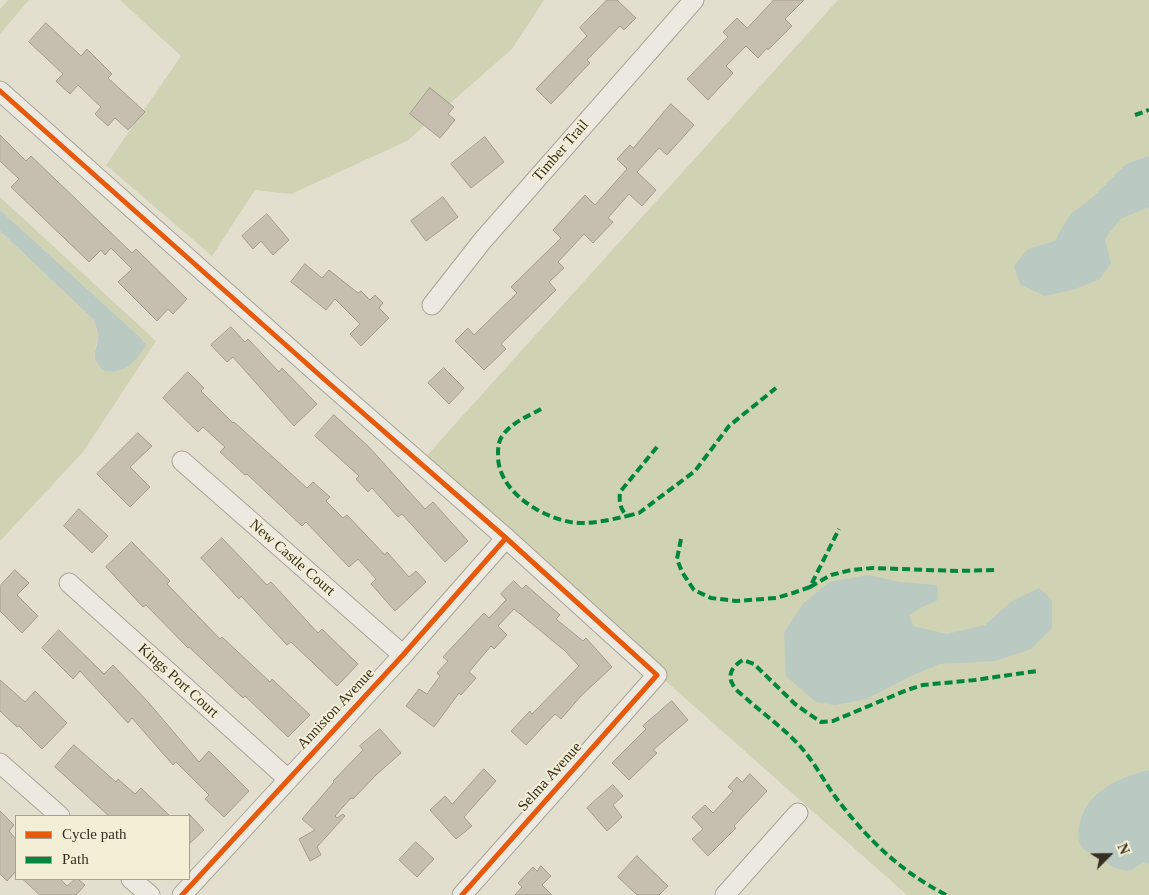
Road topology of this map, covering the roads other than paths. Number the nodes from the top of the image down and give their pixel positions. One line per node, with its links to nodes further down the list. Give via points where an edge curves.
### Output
1 (694, 0): 3 (street, Timber Trail, via 483,240)
2 (0, 91): 5 (street)
3 (432, 305)
4 (182, 461): 7 (street, New Castle Court)
5 (506, 538): 7 (street, Anniston Avenue); 15 (street, Selma Avenue, via 657,675)
6 (69, 583): 9 (street, Kings Port Court)
7 (403, 655): 9 (street, Anniston Avenue)
8 (0, 763): 11 (street)
9 (288, 779): 14 (street, Anniston Avenue)
10 (798, 813): 16 (street)
11 (59, 815)
12 (132, 880): 13 (street)
13 (150, 895)
14 (182, 895)
15 (462, 895)
16 (725, 895)

